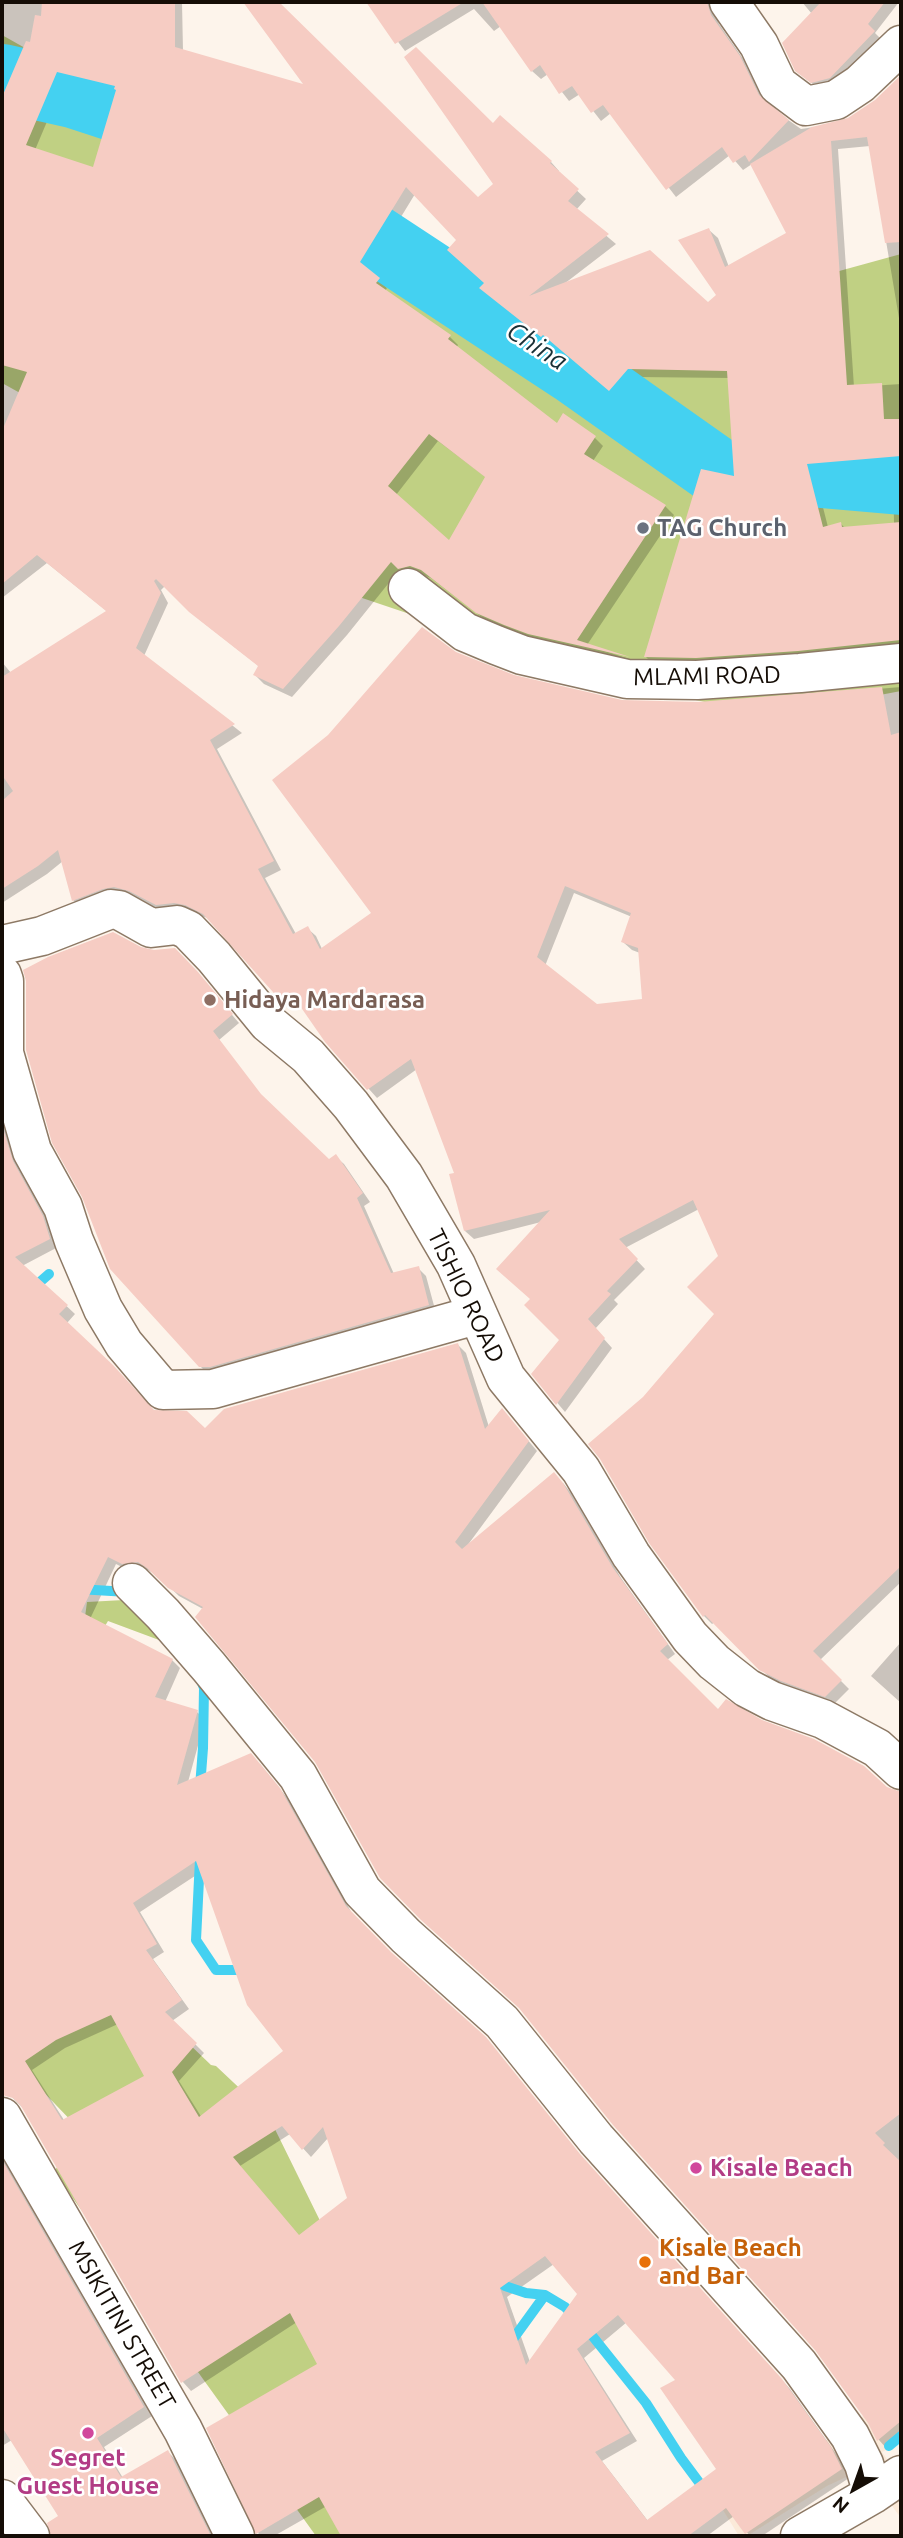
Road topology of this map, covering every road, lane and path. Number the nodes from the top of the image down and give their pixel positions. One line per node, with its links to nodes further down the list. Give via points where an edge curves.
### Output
1 (729, 2): 2 (street, via 759,45 778,85 806,106 836,100)
2 (901, 45)
3 (408, 588): 4 (street, MLAMI ROAD, via 465,632 522,656 628,679 697,680)
4 (901, 663)
5 (2, 945): 7 (street, TISHIO ROAD, via 42,936 111,909 151,928 177,925 188,930 268,1023 308,1056 351,1105 404,1176 456,1265)
6 (2, 975): 7 (street, via 4,1053 33,1151 63,1206 103,1309 124,1344 163,1390 214,1389)
7 (476, 1315): 9 (street, TISHIO ROAD, via 506,1378 581,1470 631,1555 690,1637 747,1688 823,1719 877,1748)
8 (132, 1583): 11 (street, via 209,1667 298,1776 362,1891 502,2022 620,2165 799,2365 864,2464)
9 (901, 1770)
10 (2, 2117): 14 (street, MSIKITINI STREET, via 183,2430)
11 (887, 2484): 15 (street)
12 (2, 2499): 13 (street)
13 (30, 2536)
14 (235, 2536)
15 (800, 2536)

